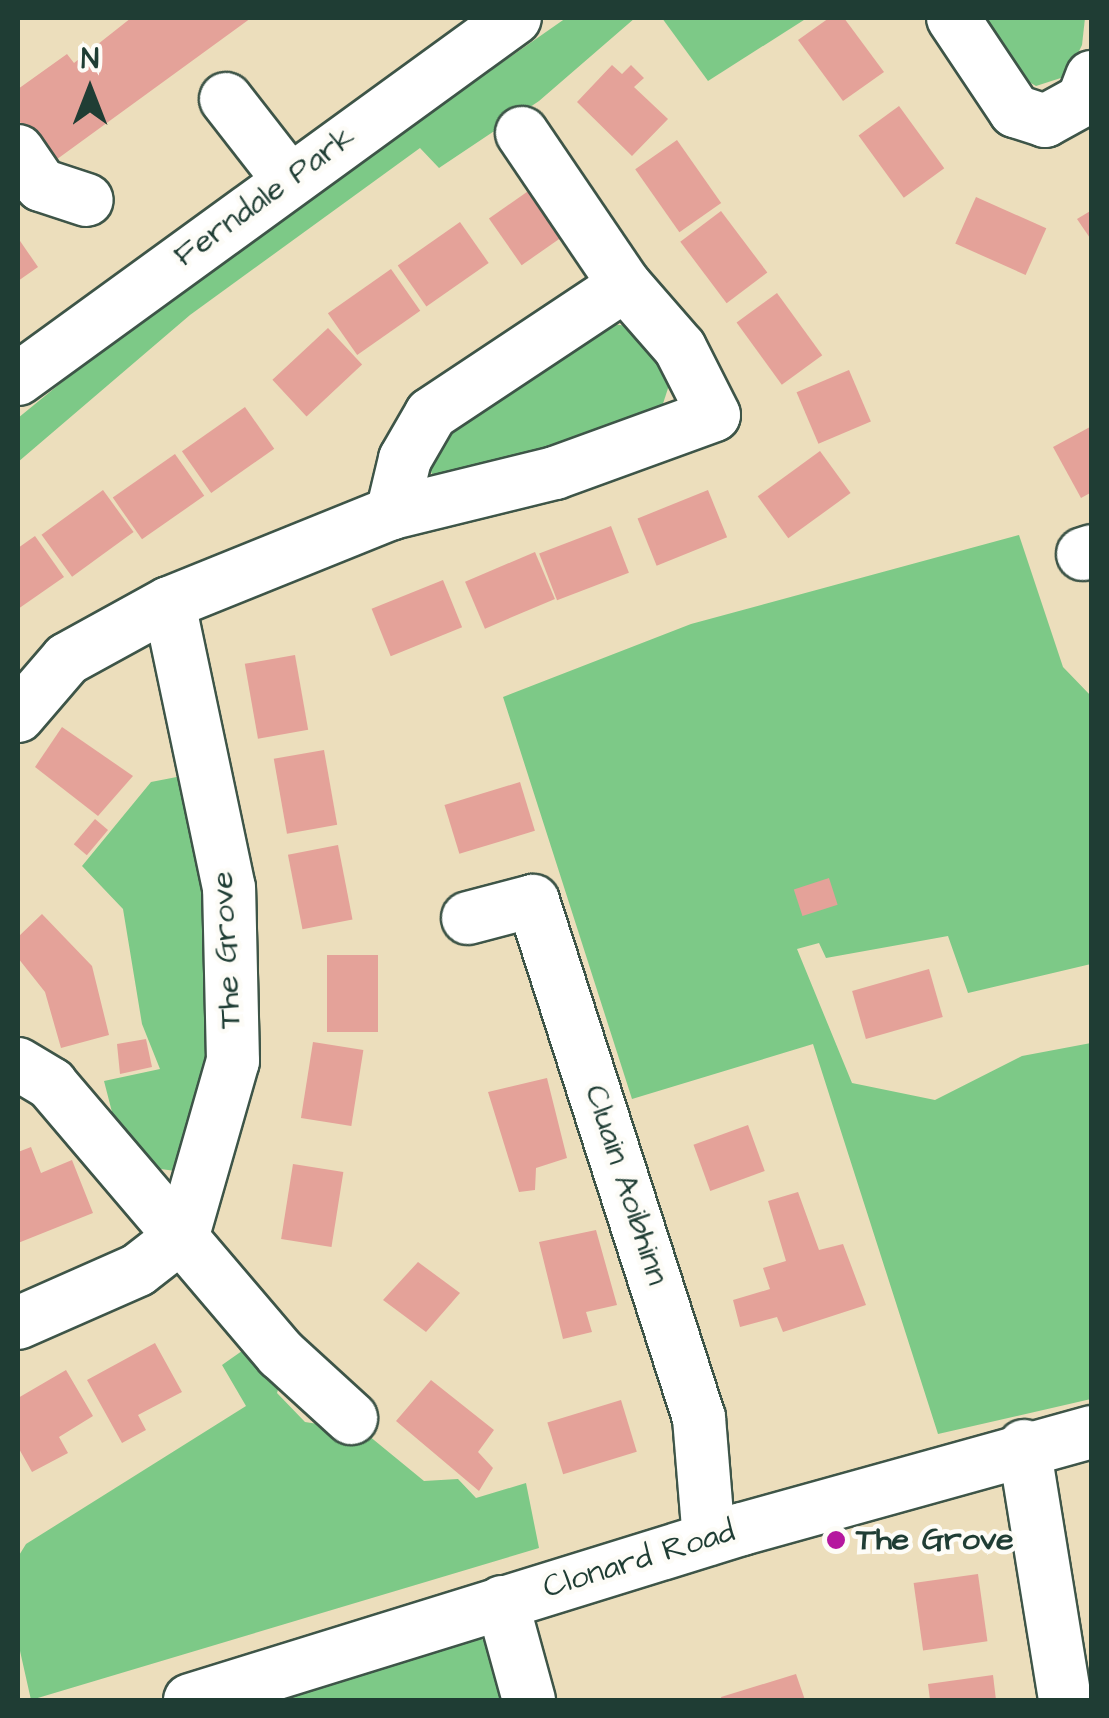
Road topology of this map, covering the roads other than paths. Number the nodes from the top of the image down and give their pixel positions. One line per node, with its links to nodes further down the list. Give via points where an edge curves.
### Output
1 (515, 18): 7 (street, Ferndale Park)
2 (953, 18): 3 (street, via 1015,111 1046,121 1084,100)
3 (1092, 77)
4 (226, 99): 7 (street)
5 (522, 133): 9 (street)
6 (18, 152): 8 (street, via 42,186)
7 (289, 180): 10 (street, Ferndale Park)
8 (87, 200)
9 (625, 285): 11 (street, via 431,414 405,459); 11 (street, via 680,348 714,415 555,473)
10 (18, 379)
11 (392, 513): 12 (street)
12 (169, 603): 13 (street, via 67,659); 16 (street, The Grove, via 228,888 233,1060)
13 (18, 716)
14 (468, 918): 21 (street, Cluain Aoibhinn, via 533,901 699,1418)
15 (18, 1064): 16 (street, via 51,1084)
16 (183, 1236): 17 (street, via 138,1270); 18 (street, via 281,1354)
17 (18, 1323)
18 (351, 1418)
19 (1092, 1432): 20 (street, Clonard Road)
20 (1024, 1446): 21 (street, Clonard Road); 25 (street)
21 (709, 1540): 22 (street, Clonard Road)
22 (502, 1602): 23 (street, Clonard Road); 24 (street)
23 (190, 1700)
24 (529, 1700)
25 (1065, 1700)

